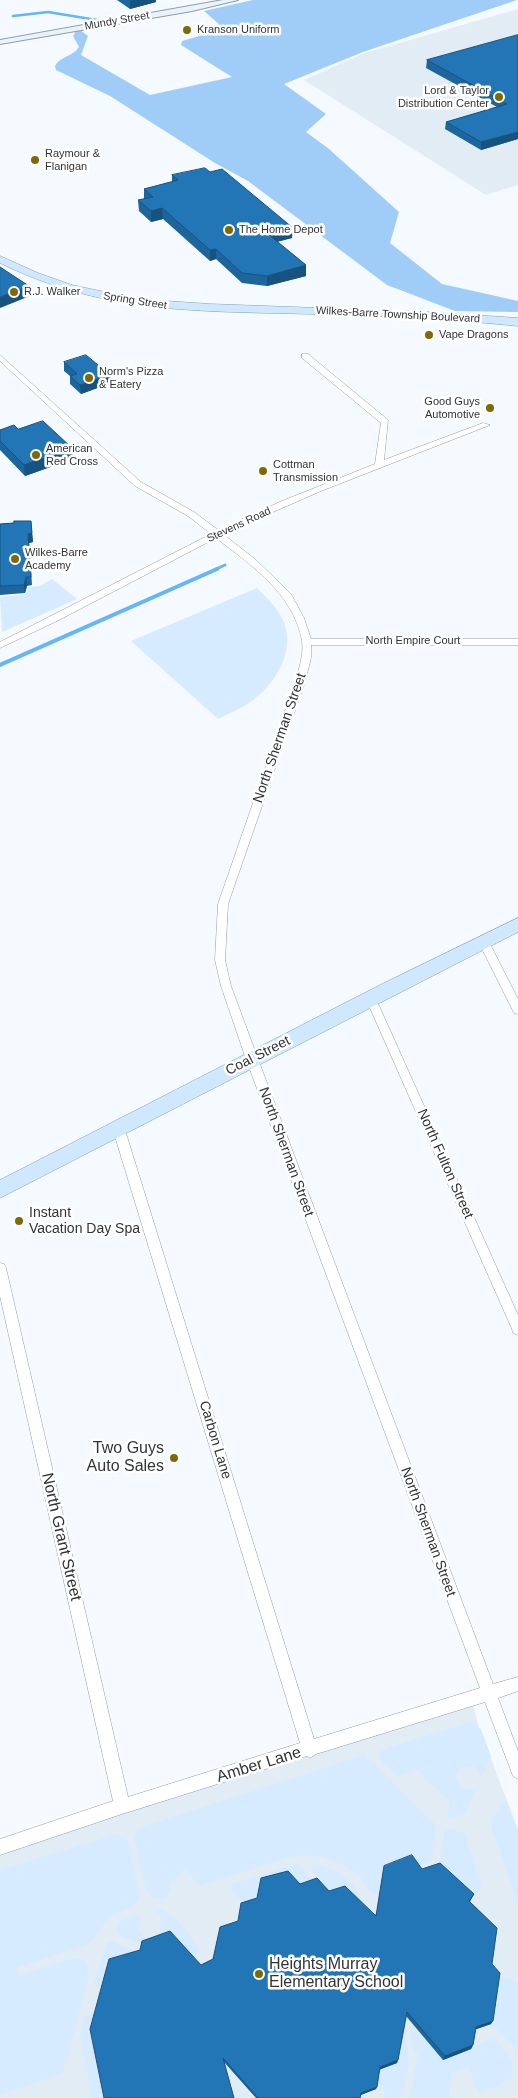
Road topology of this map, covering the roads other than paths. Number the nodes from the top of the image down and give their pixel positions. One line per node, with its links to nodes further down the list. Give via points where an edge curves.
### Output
1 (234, 0): 2 (main road, Mundy Street)
2 (0, 42)
3 (0, 259): 4 (main road, Spring Street, via 65,287 116,299 173,307)
4 (278, 310): 5 (main road, Wilkes-Barre Township Boulevard, via 469,317)
5 (518, 322)
6 (305, 356): 9 (street, via 385,422)
7 (0, 357): 10 (street, North Sherman Street, via 138,484 192,514)
8 (486, 425): 9 (street, Stevens Road)
9 (379, 464): 10 (street, Stevens Road)
10 (218, 533): 11 (street, North Sherman Street, via 254,562 288,596 300,618); 13 (street, Stevens Road, via 49,622)
11 (307, 642): 12 (street, North Empire Court); 18 (street, North Sherman Street, via 300,682 223,904 220,960)
12 (518, 642)
13 (0, 644)
14 (518, 924): 15 (main road, Coal Street)
15 (483, 941): 16 (main road, Coal Street); 17 (street)
16 (371, 999): 18 (main road, Coal Street); 22 (street, North Fulton Street)
17 (518, 1010)
18 (252, 1059): 19 (main road, Coal Street); 24 (street, North Sherman Street)
19 (119, 1130): 20 (main road, Coal Street); 25 (street, Carbon Lane)
20 (0, 1190)
21 (0, 1268): 27 (street, North Grant Street)
22 (518, 1329)
23 (518, 1684): 24 (street, Amber Lane)
24 (488, 1694): 25 (street, Amber Lane); 26 (street, North Sherman Street)
25 (310, 1750): 27 (street, Amber Lane)
26 (518, 1771)
27 (122, 1806): 28 (street, Amber Lane)
28 (0, 1847)

